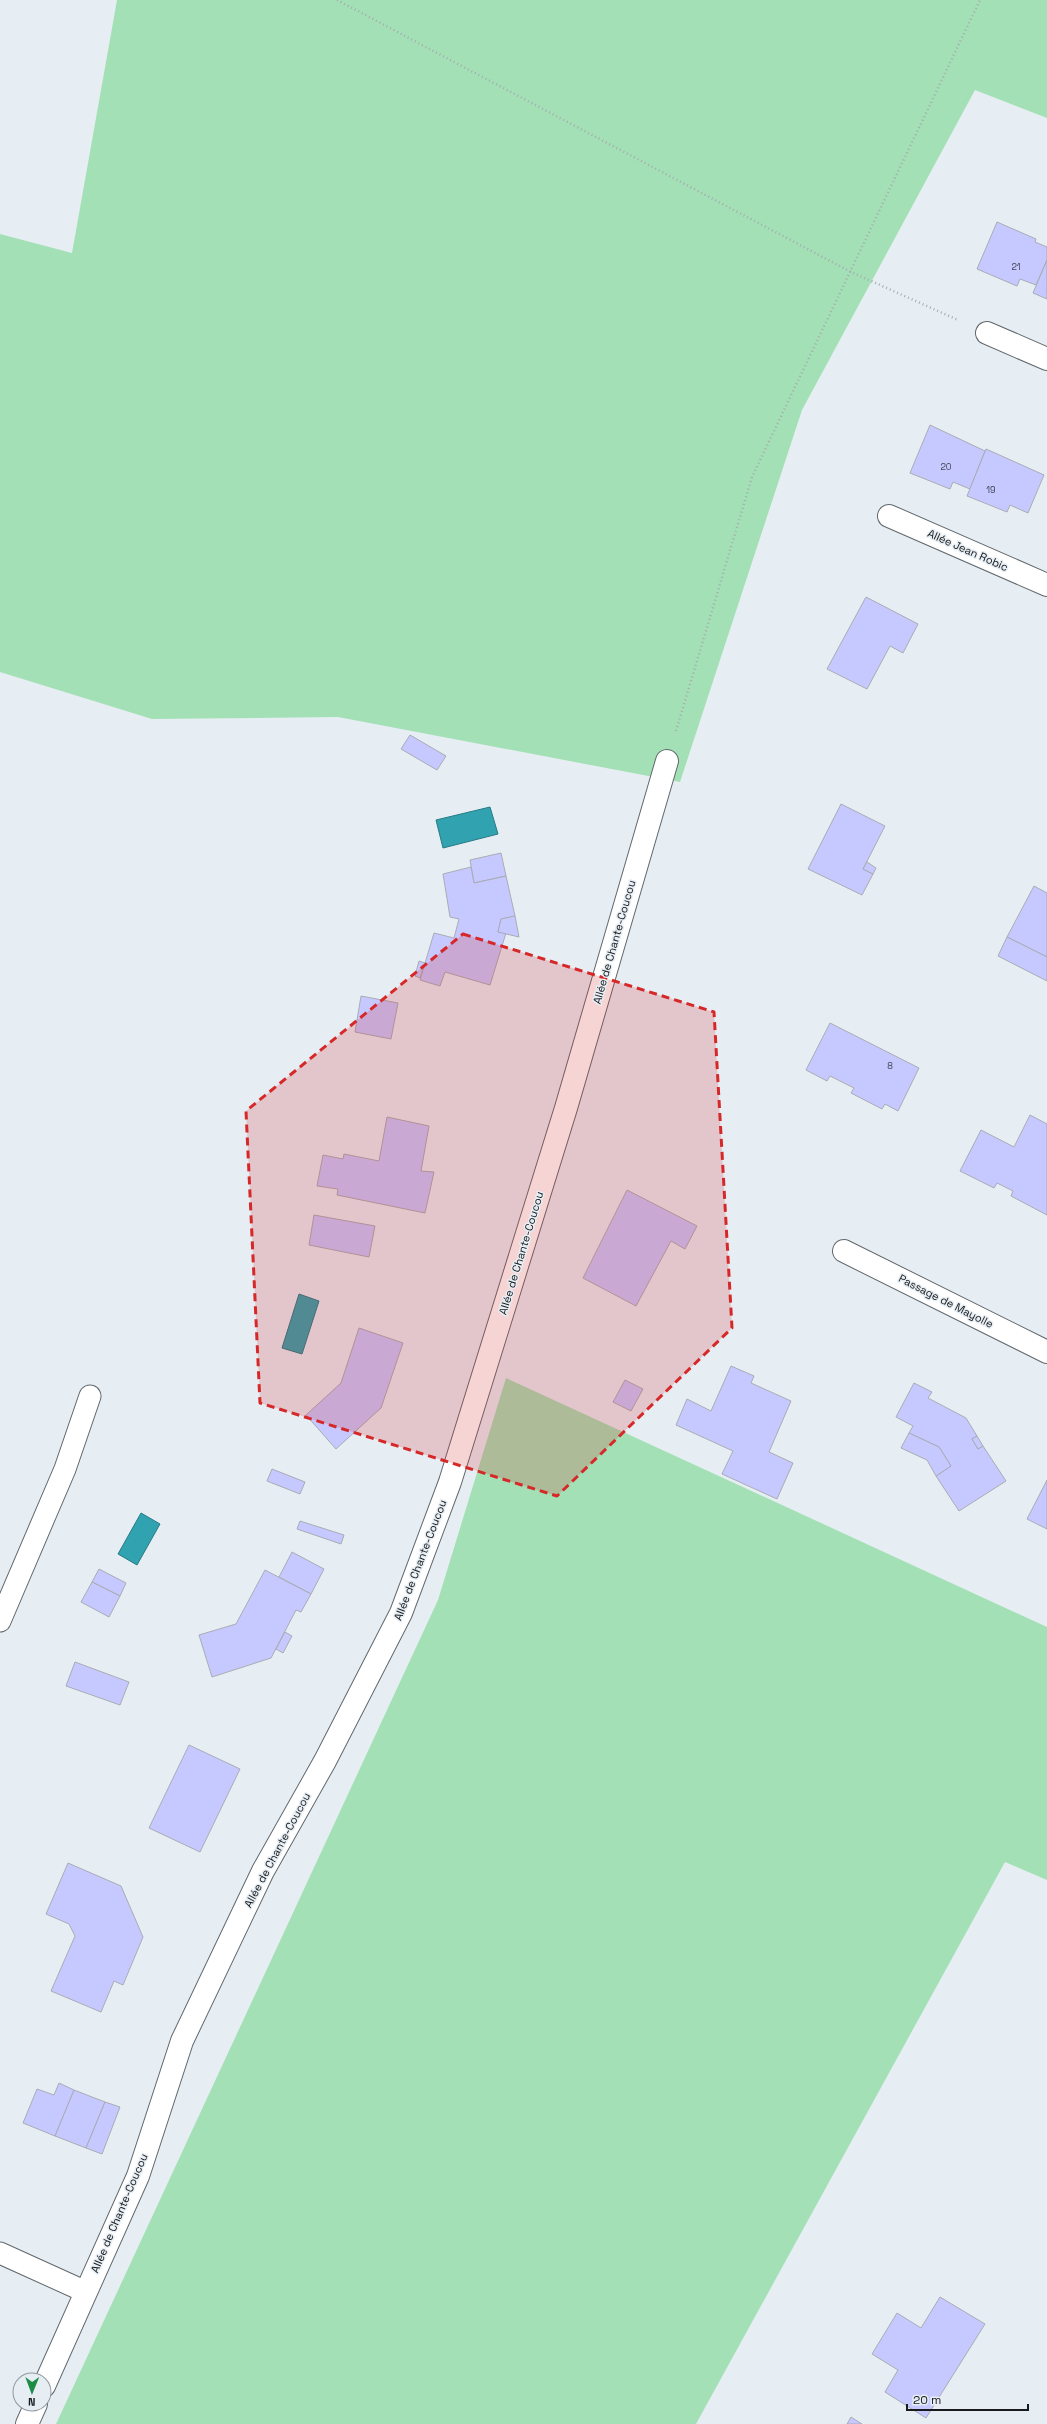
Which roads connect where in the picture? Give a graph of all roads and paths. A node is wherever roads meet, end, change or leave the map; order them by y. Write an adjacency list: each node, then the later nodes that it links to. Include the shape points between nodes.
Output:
1 (337, 0): 3 (path)
2 (980, 0): 3 (path)
3 (851, 272): 4 (path); 8 (path, via 752,477)
4 (988, 333): 5 (street)
5 (1047, 359)
6 (889, 516): 7 (street, Allée Jean Robic)
7 (1047, 585)
8 (667, 761): 14 (street, Allée de Chante-Coucou, via 566,1108 450,1482 404,1605 325,1761 263,1871 182,2041 138,2176)
9 (844, 1251): 10 (street, Passage de Mayolle)
10 (1047, 1352)
11 (90, 1396): 12 (lane, via 65,1469)
12 (0, 1621)
13 (0, 2253): 14 (lane)
14 (86, 2292): 15 (street, Allée de Chante-Coucou)
15 (50, 2372)
16 (32, 2412): 17 (street)
17 (27, 2424)

